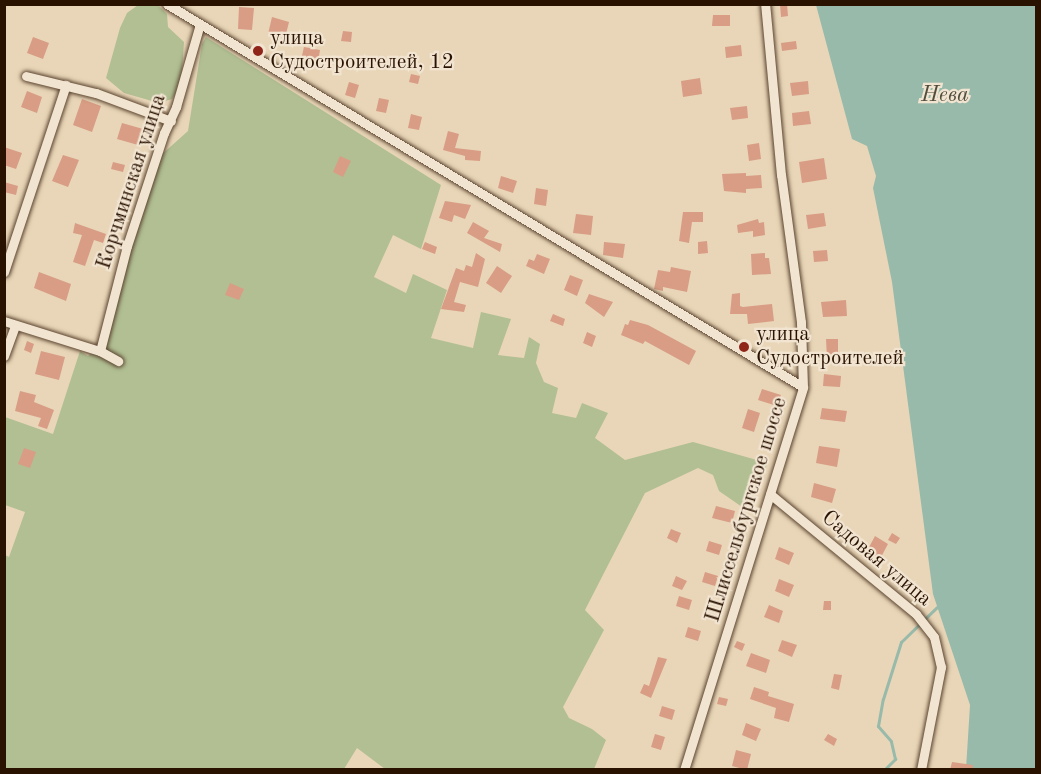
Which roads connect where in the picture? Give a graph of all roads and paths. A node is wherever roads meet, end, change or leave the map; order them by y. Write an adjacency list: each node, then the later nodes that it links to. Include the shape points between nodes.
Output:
1 (167, 4): 3 (street)
2 (765, 4): 13 (street, Шлиссельбургское шоссе, via 781,175 801,322)
3 (200, 24): 6 (street, Корчминская улица); 13 (street)
4 (26, 76): 5 (street)
5 (66, 85): 6 (street); 7 (street)
6 (171, 120): 10 (street, Корчминская улица, via 127,246)
7 (4, 272)
8 (4, 321): 9 (street)
9 (15, 325): 10 (street); 11 (street)
10 (100, 351): 12 (street)
11 (4, 356)
12 (118, 361)
13 (803, 387): 14 (street, Шлиссельбургское шоссе)
14 (770, 494): 15 (street, Шлиссельбургское шоссе); 16 (street, Садовая улица, via 916,614 934,637 941,667)
15 (684, 770)
16 (921, 770)

